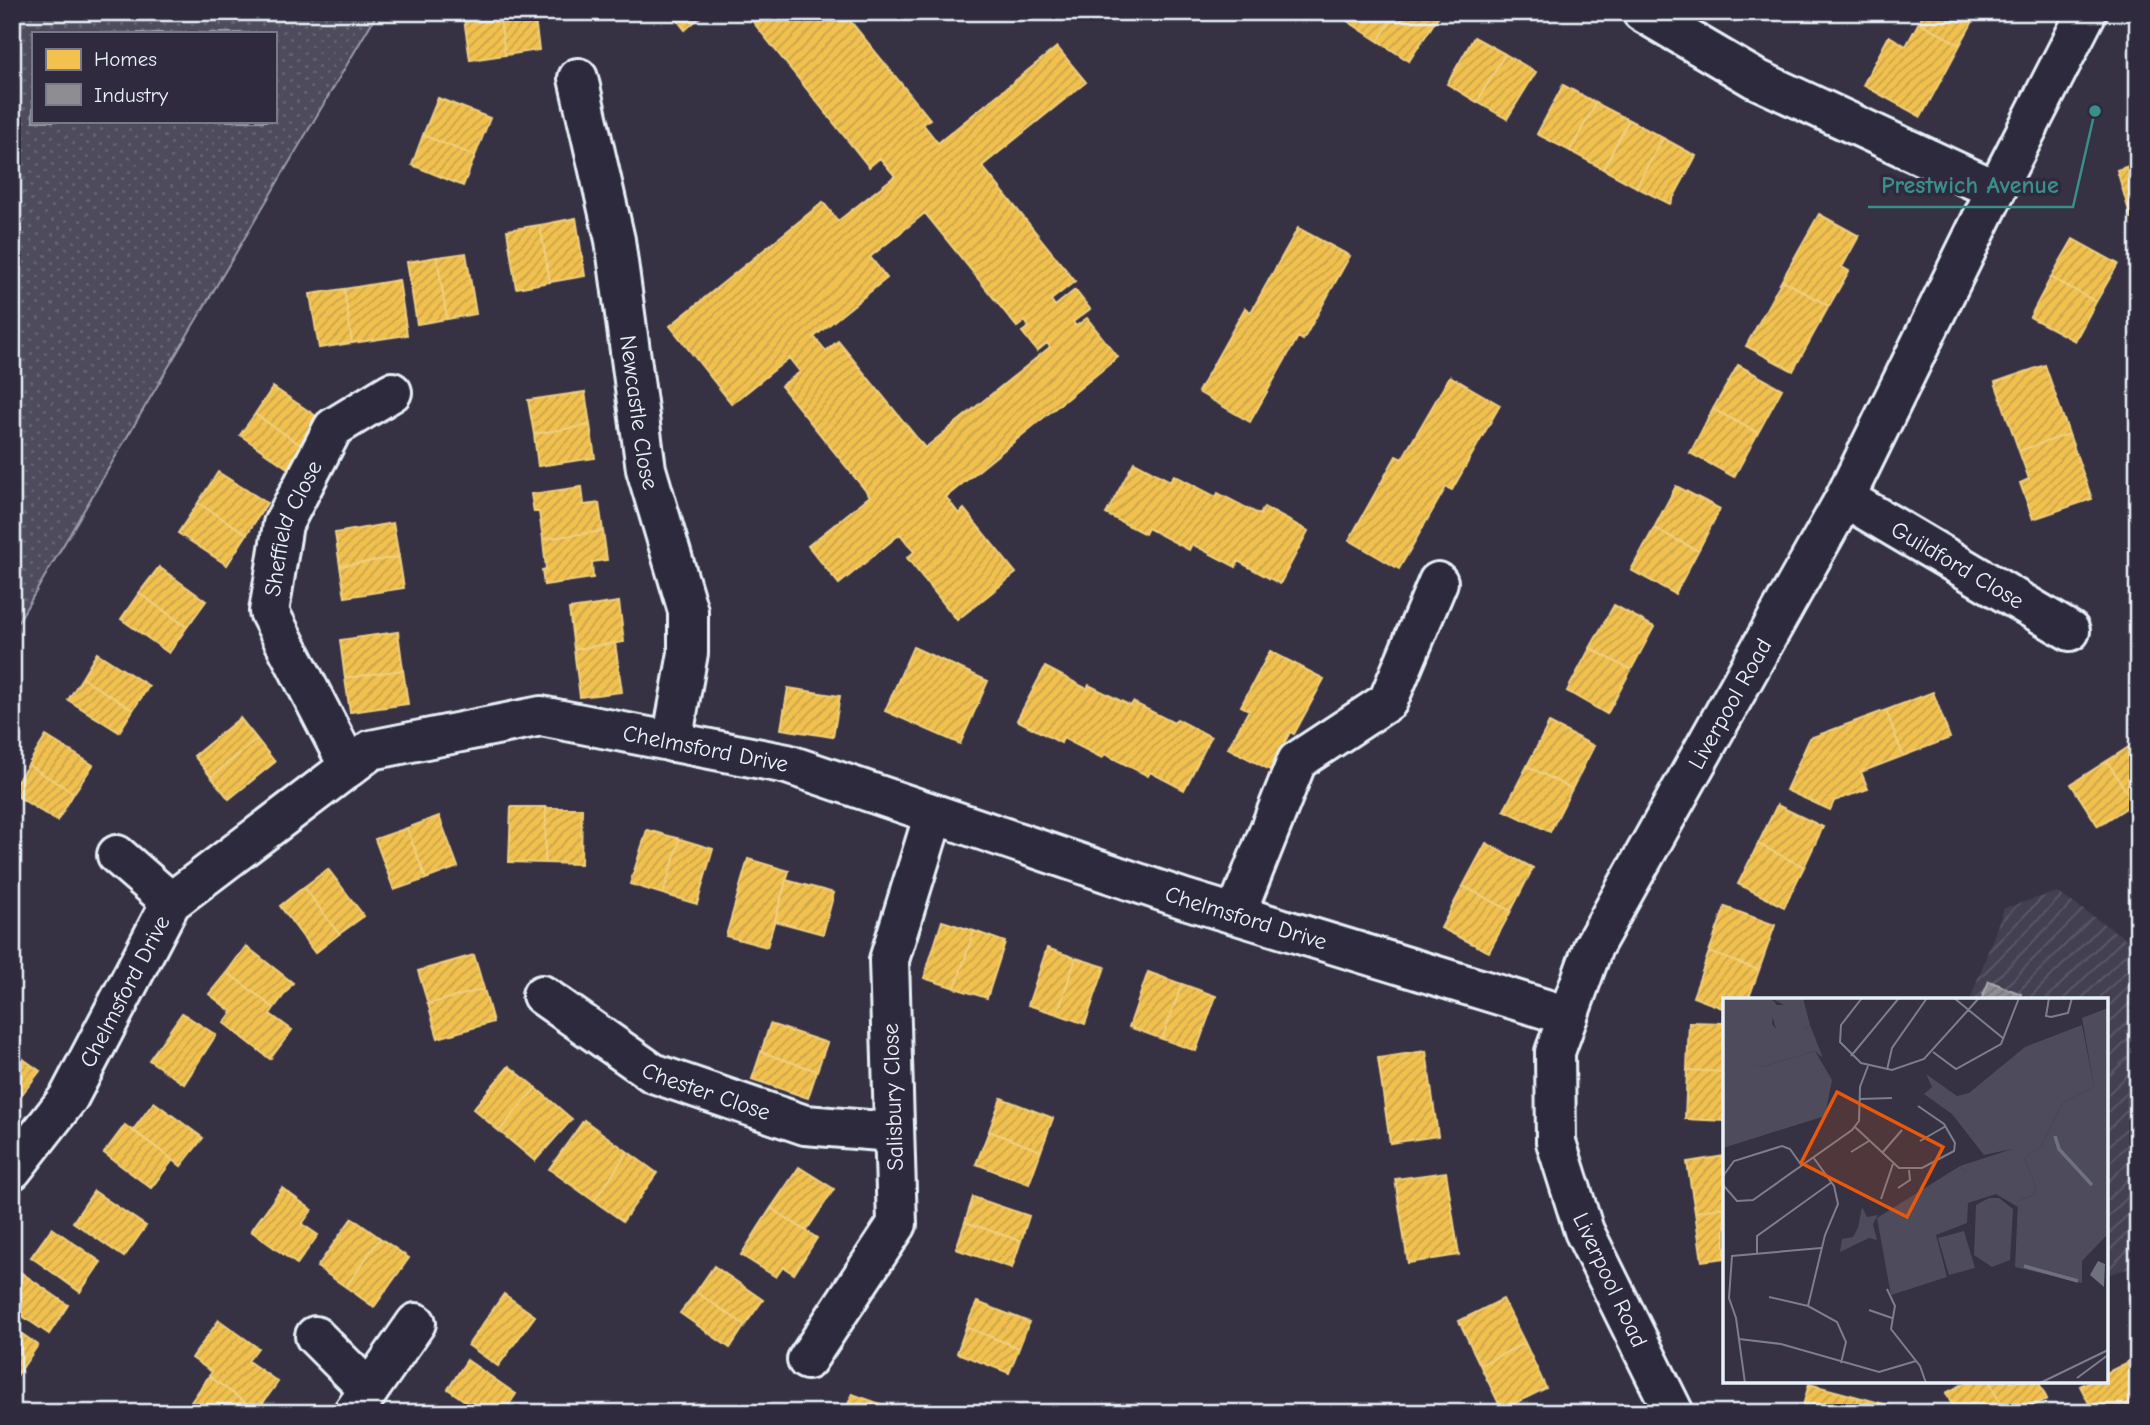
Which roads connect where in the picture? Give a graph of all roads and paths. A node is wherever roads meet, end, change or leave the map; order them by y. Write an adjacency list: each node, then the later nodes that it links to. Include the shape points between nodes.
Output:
1 (1642, 12): 4 (street, via 1754,78)
2 (2087, 12): 4 (street, Liverpool Road)
3 (578, 78): 9 (street, Newcastle Close, via 615,240 646,469 688,611 688,653)
4 (1996, 190): 6 (street, Liverpool Road)
5 (392, 392): 10 (street, Sheffield Close, via 333,428 283,524 269,612)
6 (1845, 498): 8 (street, Guildford Close); 16 (street, Liverpool Road, via 1594,947)
7 (1438, 582): 14 (street, via 1388,701 1297,761)
8 (2070, 631)
9 (671, 742): 10 (street, Chelmsford Drive, via 541,716 371,750); 11 (street, Chelmsford Drive, via 787,764)
10 (349, 766): 13 (street, Chelmsford Drive)
11 (934, 814): 14 (street, Chelmsford Drive); 17 (street, Salisbury Close, via 888,960)
12 (117, 855): 13 (street)
13 (171, 902): 18 (street, Chelmsford Drive, via 69,1097)
14 (1236, 914): 16 (street, Chelmsford Drive)
15 (542, 995): 17 (street, Chester Close, via 653,1073 805,1125)
16 (1568, 1016): 23 (street, Liverpool Road, via 1555,1052 1556,1142 1584,1231)
17 (893, 1132): 21 (street, Salisbury Close, via 897,1224)
18 (12, 1170)
19 (416, 1323): 22 (street)
20 (315, 1336): 22 (street)
21 (807, 1360)
22 (361, 1401)
23 (1674, 1413)

